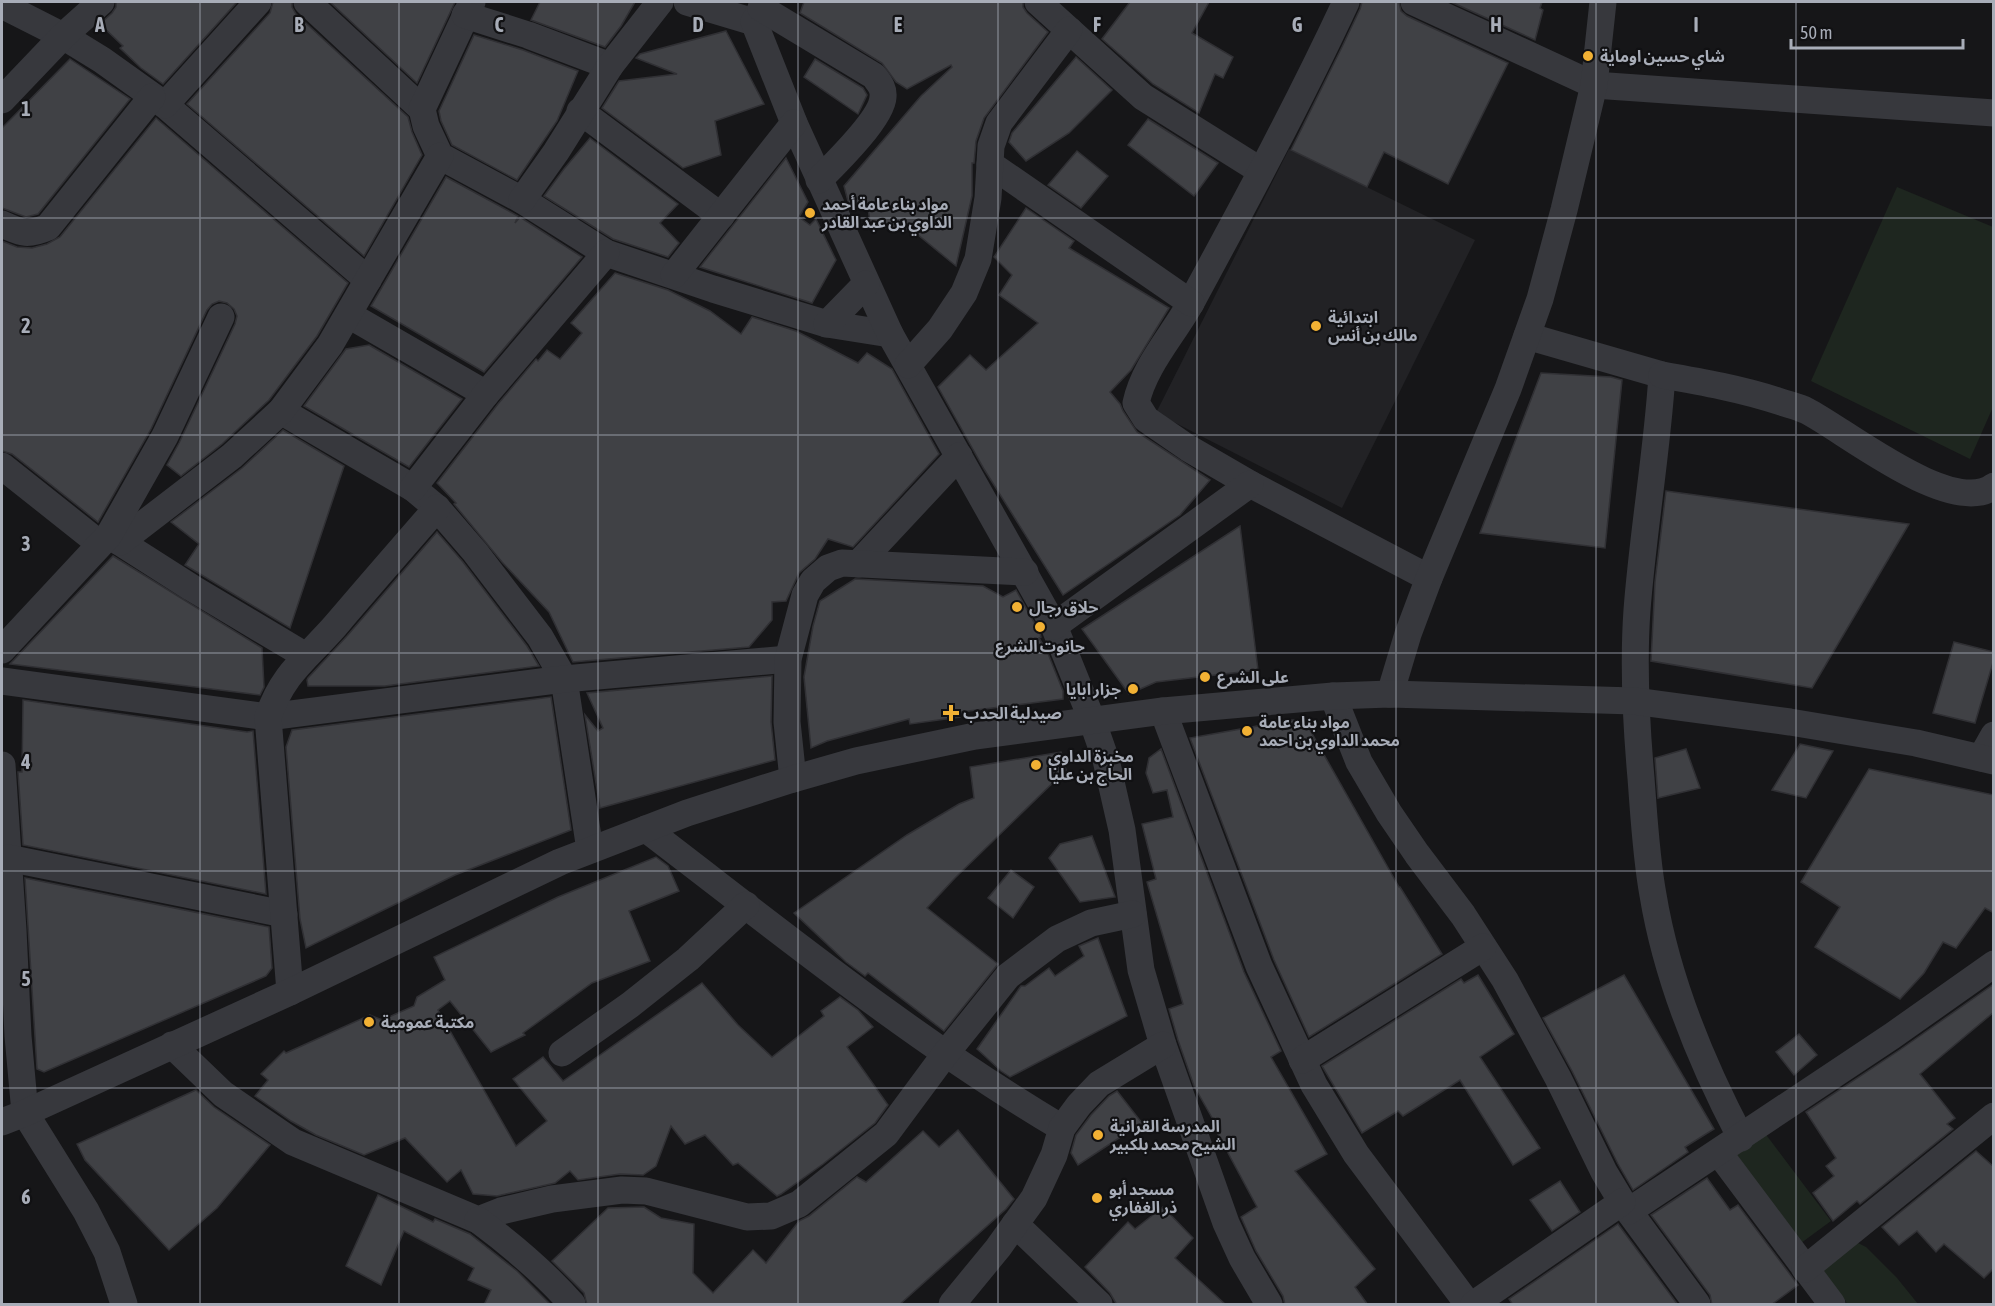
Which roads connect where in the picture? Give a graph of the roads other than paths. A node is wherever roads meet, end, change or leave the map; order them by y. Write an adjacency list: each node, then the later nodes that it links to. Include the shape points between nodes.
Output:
1 (101, 2): 14 (street)
2 (258, 2): 18 (street)
3 (307, 2): 19 (street)
4 (660, 2): 15 (street)
5 (687, 2): 12 (street)
6 (1038, 2): 13 (street)
7 (1346, 2): 25 (street)
8 (1414, 2): 16 (street)
9 (1603, 2): 16 (street)
10 (2, 5): 14 (street)
11 (468, 8): 15 (street); 19 (street)
12 (760, 10): 22 (street); 26 (street, via 874,76 882,86 884,99 873,120)
13 (1069, 30): 24 (street, via 999,123); 25 (street, via 1143,97)
14 (63, 36): 17 (street); 18 (street)
15 (610, 66): 20 (street)
16 (1594, 85): 21 (street); 39 (street, via 1564,210)
17 (2, 100)
18 (158, 101): 29 (street, via 48,227 32,233); 32 (street)
19 (422, 109): 23 (street)
20 (580, 111): 27 (street); 28 (street)
21 (1994, 113)
22 (794, 123): 26 (street); 28 (street)
23 (440, 156): 27 (street); 32 (street)
24 (990, 164): 34 (street); 40 (street, via 978,259 964,293 940,329)
25 (1261, 171): 34 (street)
26 (819, 180): 33 (street)
27 (522, 200): 30 (street)
28 (721, 216): 31 (street)
29 (2, 224)
30 (606, 252): 31 (street); 42 (street)
31 (674, 275): 37 (street)
32 (368, 280): 35 (street)
33 (866, 284): 37 (street); 38 (street)
34 (1191, 303): 46 (street, via 1140,386 1136,403 1146,419)
35 (349, 315): 42 (street); 43 (street)
36 (221, 317): 50 (street, via 165,436)
37 (827, 324): 38 (street)
38 (890, 334): 40 (street)
39 (1527, 336): 41 (street); 53 (street)
40 (908, 365): 44 (street)
41 (1662, 375): 47 (street, via 1750,391 1807,411 1919,479 1963,494); 62 (street, via 1637,611)
42 (486, 393): 48 (street)
43 (281, 411): 48 (street); 50 (street, via 232,456)
44 (959, 456): 51 (street); 52 (street)
45 (2, 466): 50 (street)
46 (1250, 484): 53 (street); 54 (street)
47 (1994, 486)
48 (413, 488): 49 (street)
49 (437, 508): 56 (street); 58 (street, via 513,599)
50 (109, 540): 55 (street); 56 (street)
51 (858, 564): 52 (street); 57 (street, via 842,563 828,568 813,581 805,595)
52 (1025, 573): 54 (street)
53 (1429, 578): 60 (street)
54 (1054, 626): 65 (street)
55 (2, 650)
56 (306, 656): 64 (street, via 289,674)
57 (788, 659): 58 (street); 69 (street)
58 (564, 679): 64 (street); 71 (street)
59 (2, 681): 64 (street)
60 (1390, 694): 61 (street); 62 (street)
61 (1333, 696): 63 (street); 76 (street, via 1359,762 1389,813)
62 (1634, 701): 67 (street, via 1916,742); 87 (street, via 1652,895 1669,964 1701,1055)
63 (1163, 711): 65 (street); 83 (street, via 1259,966)
64 (268, 717): 74 (street)
65 (1092, 720): 69 (street, via 975,736); 75 (street, via 1122,830)
66 (1994, 735): 67 (street)
67 (1987, 760)
68 (2, 765): 72 (street)
69 (792, 779): 70 (street)
70 (646, 828): 71 (street); 73 (street)
71 (590, 850): 78 (street)
72 (8, 858): 74 (street); 84 (street, via 18,1036)
73 (746, 905): 81 (street, via 688,959); 82 (street)
74 (284, 914): 78 (street)
75 (1133, 914): 80 (street, via 1141,970); 82 (street, via 1091,923 1057,939 1008,976)
76 (1484, 946): 83 (street); 89 (street)
77 (1994, 964): 87 (street)
78 (290, 992): 79 (street)
79 (172, 1045): 84 (street); 90 (street, via 223,1094 293,1142)
80 (1163, 1046): 85 (street, via 1099,1084); 93 (street, via 1226,1223)
81 (561, 1053)
82 (946, 1053): 85 (street, via 999,1091); 90 (street, via 886,1134 799,1204 771,1216 747,1217 646,1191 622,1190 552,1199)
83 (1302, 1060): 98 (street, via 1356,1154)
84 (13, 1118): 94 (street, via 86,1211 107,1252)
85 (1062, 1128): 91 (street, via 1034,1198)
86 (1989, 1129): 92 (street)
87 (1741, 1138): 88 (street)
88 (1719, 1153): 89 (street); 92 (street)
89 (1625, 1207): 99 (street); 100 (street)
90 (478, 1220): 95 (street, via 548,1277)
91 (1016, 1224): 96 (street); 97 (street)
92 (1804, 1269): 101 (street)
93 (1268, 1304)
94 (124, 1305)
95 (572, 1305)
96 (951, 1305)
97 (1099, 1305)
98 (1468, 1305)
99 (1474, 1305)
100 (1697, 1305)
101 (1832, 1305)

